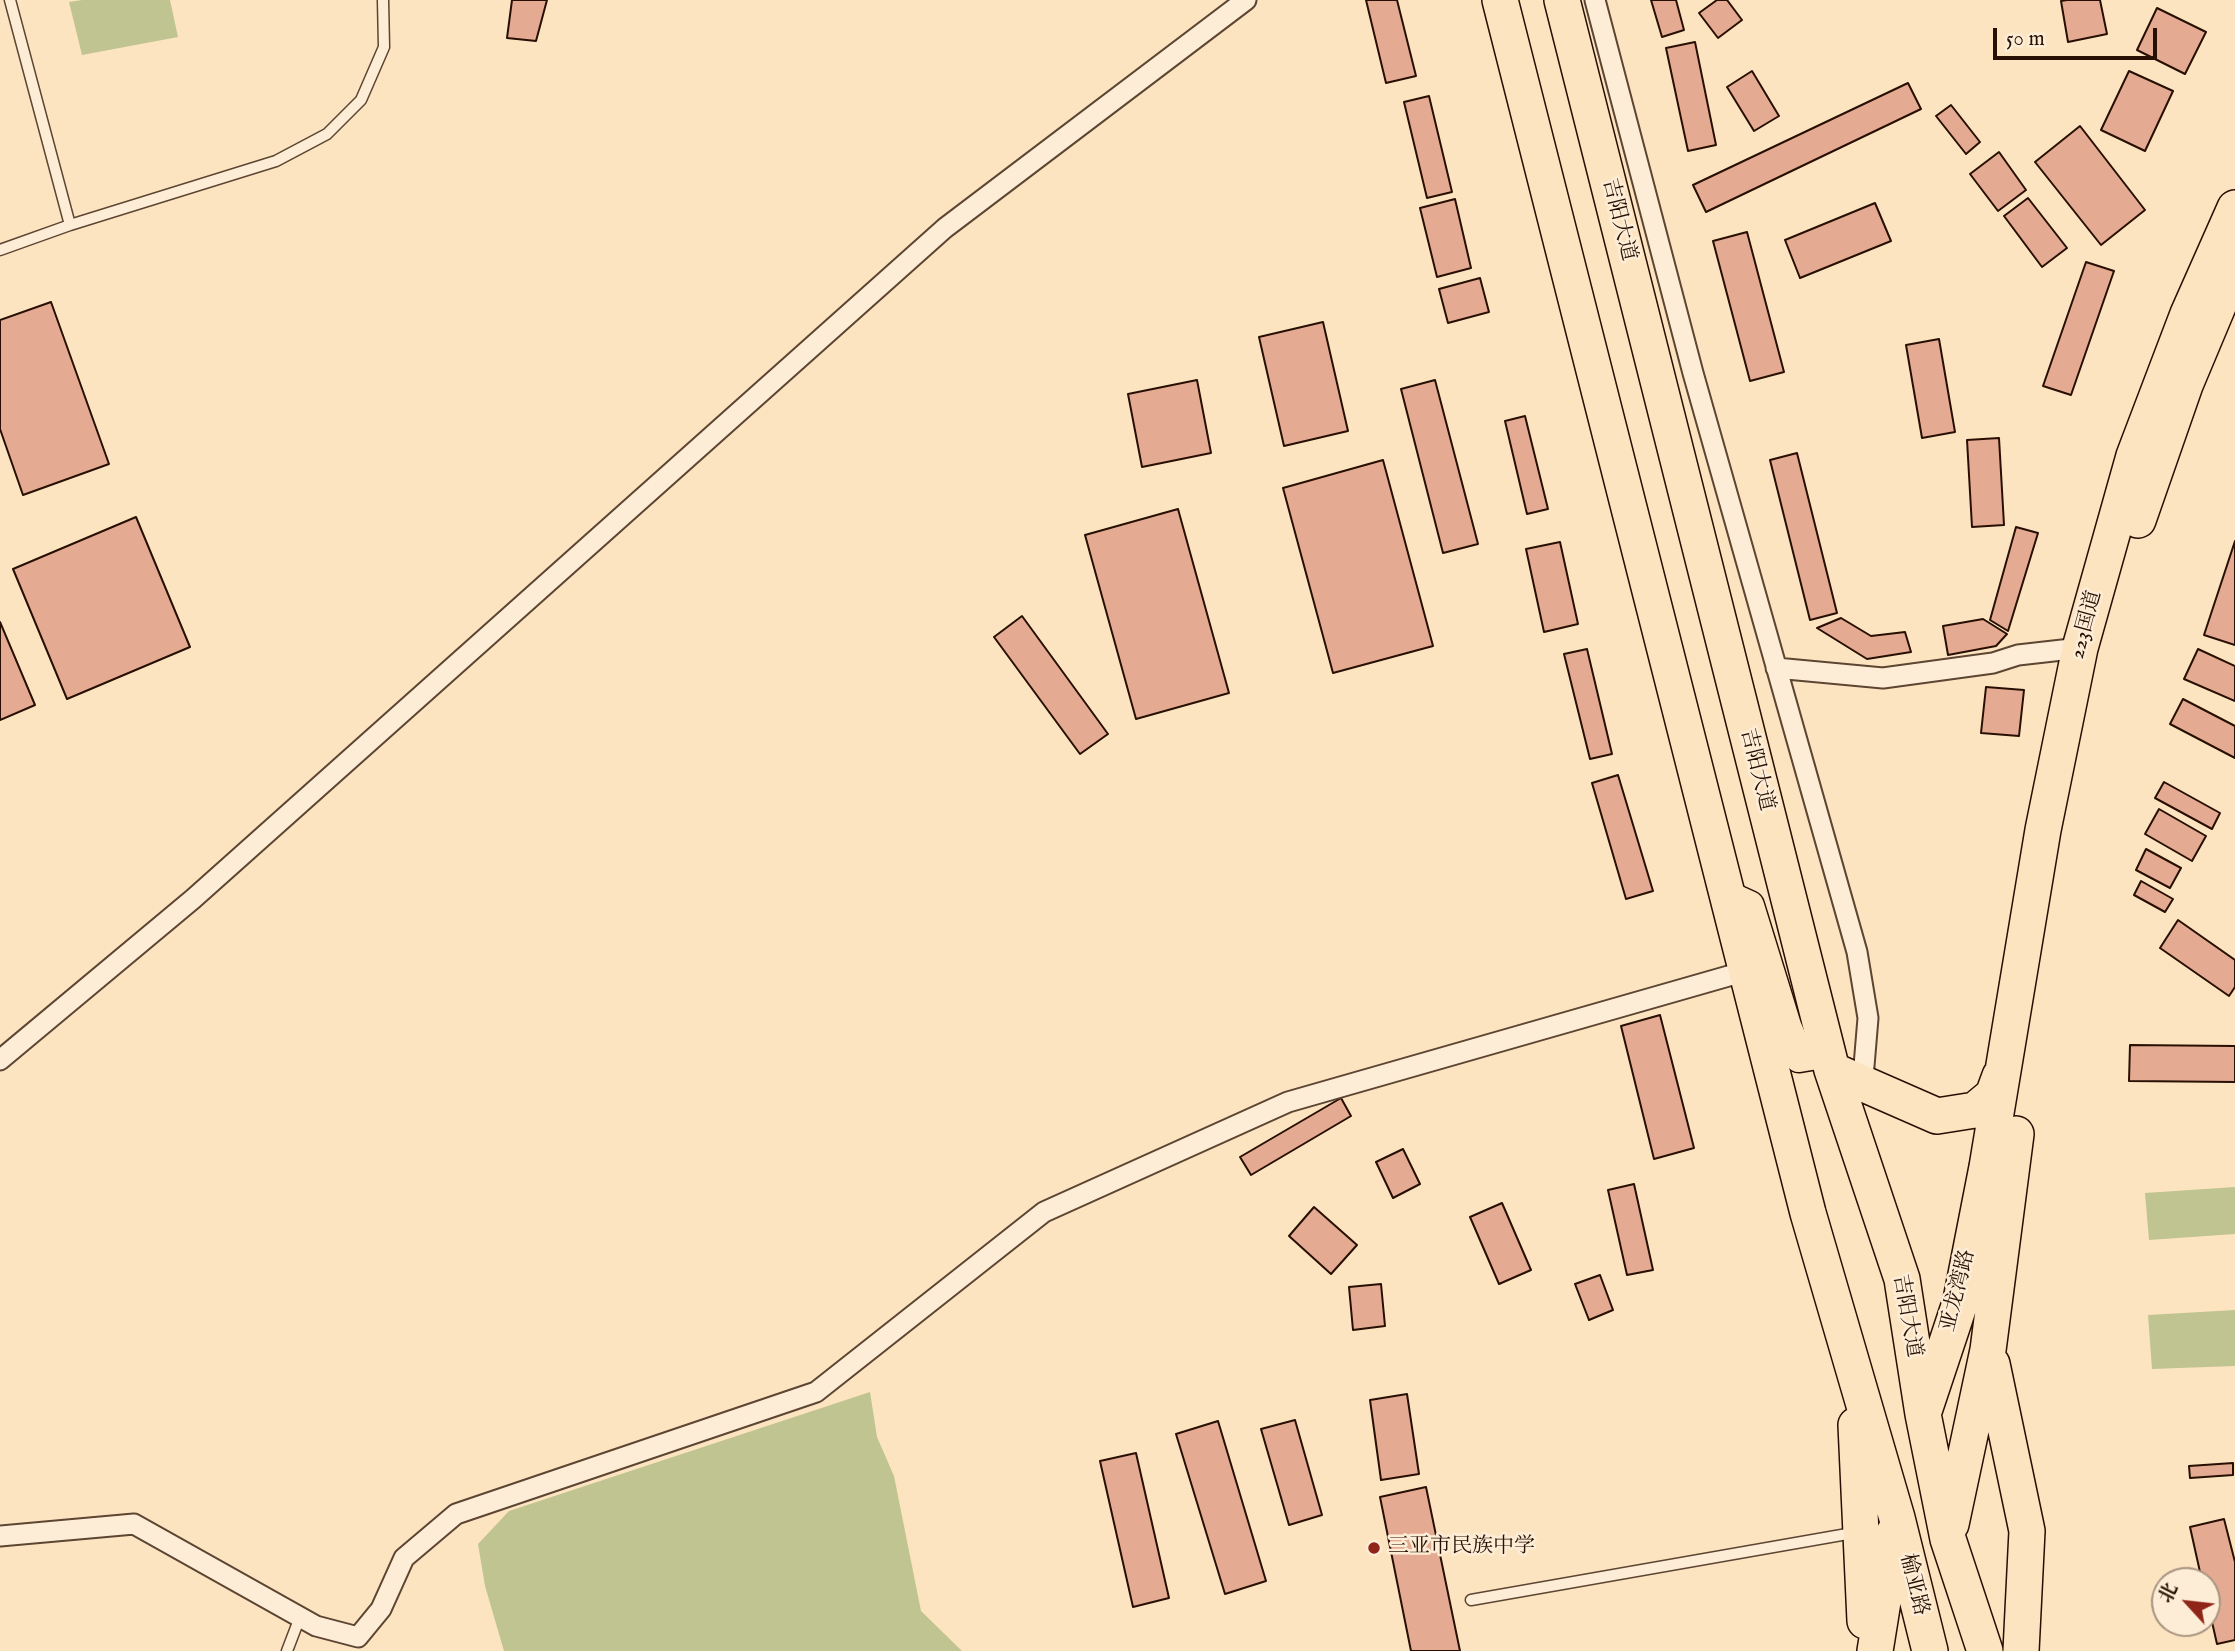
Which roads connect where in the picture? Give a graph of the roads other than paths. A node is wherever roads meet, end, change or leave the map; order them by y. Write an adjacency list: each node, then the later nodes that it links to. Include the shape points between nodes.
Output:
1 (10, 0): 8 (lane)
2 (383, 0): 8 (lane, via 384,47 361,100 327,134 276,161)
3 (1246, 0): 16 (street, via 945,228 193,899)
4 (1500, 0): 13 (highway)
5 (1562, 0): 17 (highway, 吉阳大道)
6 (1595, 0): 12 (street)
7 (2235, 208): 11 (highway, 223国道, via 2188,314 2134,456)
8 (70, 225): 9 (lane)
9 (0, 250)
10 (2235, 266): 18 (highway, 223国道, via 2185,385 2137,523 2097,676)
11 (2080, 648): 12 (street, via 1883,678); 15 (highway, 223国道, via 2043,831)
12 (1776, 667): 17 (street, via 1857,952 1868,1018)
13 (1727, 896): 14 (highway); 17 (main road, via 1749,906 1799,1057 1817,1054)
14 (1746, 971): 20 (highway); 27 (street, via 1288,1102 1044,1212 816,1392 456,1514 404,1558 381,1609 358,1637)
15 (2005, 1059): 17 (highway, via 1993,1095 1975,1110 1937,1116); 21 (highway, 亚龙湾路, via 1961,1300)
16 (0, 1060)
17 (1840, 1065): 21 (highway, 吉阳大道, via 1855,1140 1902,1279)
18 (2021, 1092): 19 (highway, 亚龙湾路)
19 (1989, 1350): 25 (highway, 亚龙湾路); 33 (highway, via 2027,1531)
20 (1853, 1369): 22 (highway); 23 (highway)
21 (1923, 1414): 22 (highway, 亚龙湾路); 25 (highway, 吉阳大道)
22 (1897, 1518): 28 (highway, 榆亚路); 31 (highway, 亚龙湾路)
23 (1861, 1532): 26 (lane); 30 (highway)
24 (0, 1536): 27 (street, via 134,1524)
25 (1948, 1539): 28 (highway, 亚龙湾路); 32 (highway)
26 (1471, 1600)
27 (300, 1617): 29 (lane)
28 (1929, 1649)
29 (287, 1651)
30 (1867, 1651)
31 (1875, 1651)
32 (1985, 1651)
33 (2021, 1651)

